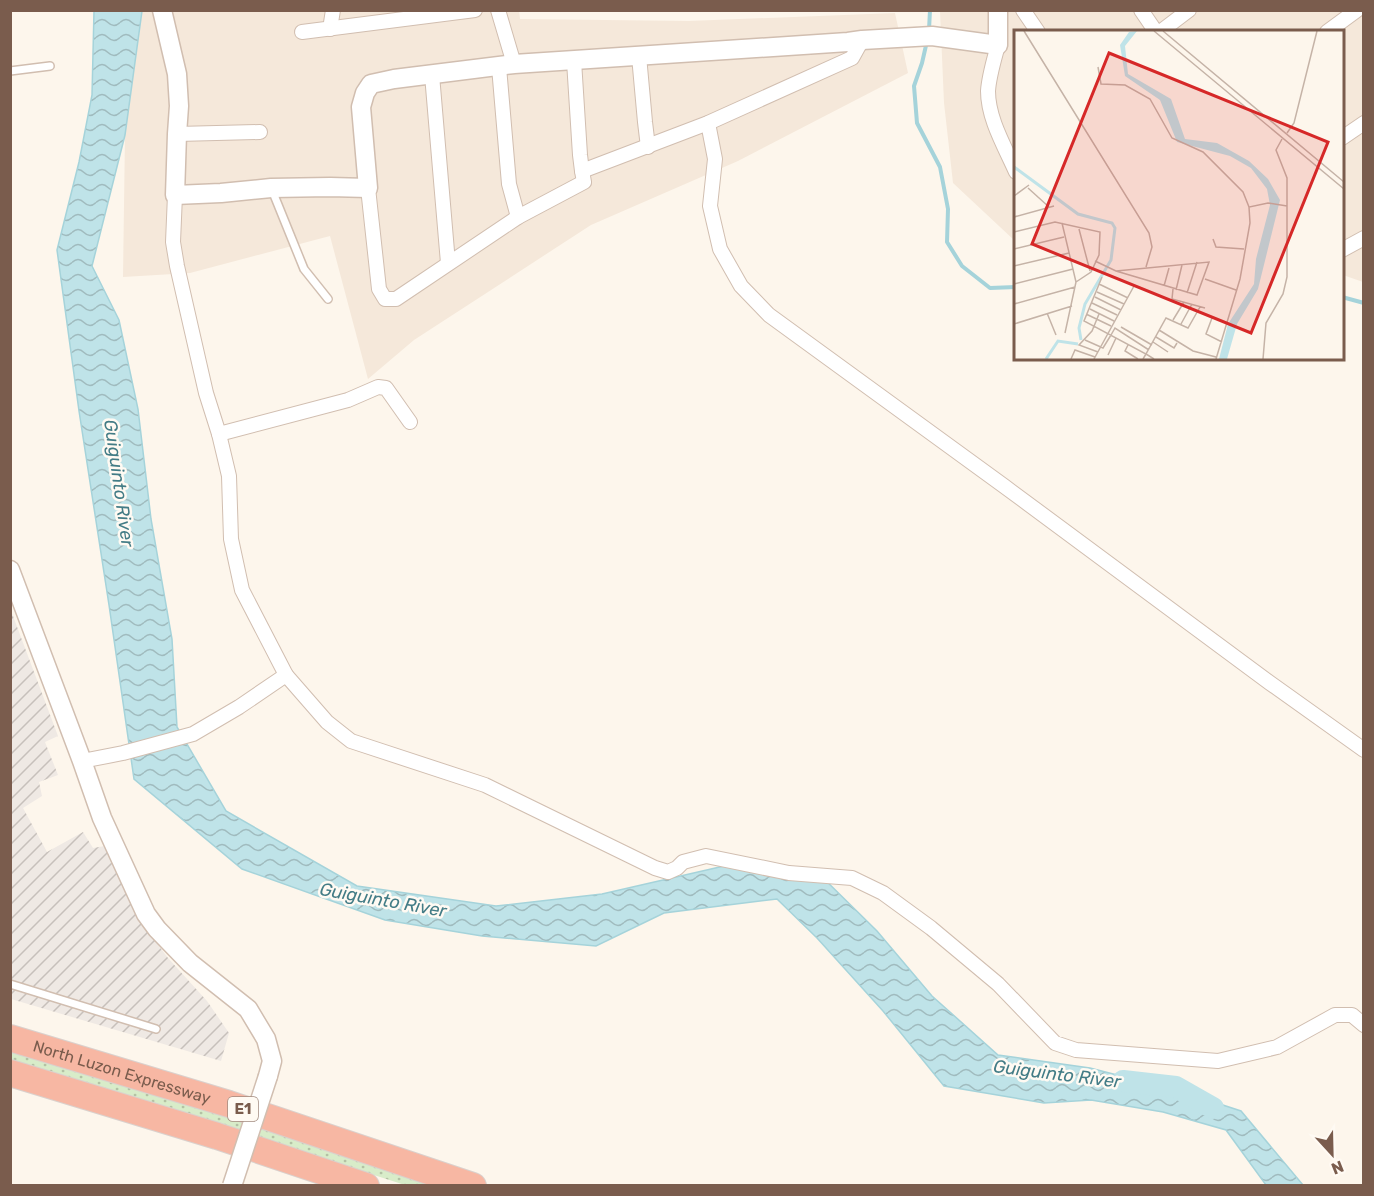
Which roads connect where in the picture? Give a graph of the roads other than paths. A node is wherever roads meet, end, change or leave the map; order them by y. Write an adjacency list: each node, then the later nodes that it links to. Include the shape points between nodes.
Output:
1 (162, 10): 29 (street, via 177,74)
2 (333, 10): 12 (street)
3 (475, 10): 10 (street)
4 (498, 10): 23 (street)
5 (998, 10): 19 (street)
6 (1023, 10): 13 (street)
7 (1141, 10): 14 (street)
8 (1189, 10): 15 (street)
9 (1357, 10): 16 (street)
10 (430, 14): 11 (street)
11 (382, 16): 12 (street)
12 (330, 29): 17 (street)
13 (1037, 30)
14 (1156, 30)
15 (1161, 30)
16 (1331, 30)
17 (302, 32)
18 (862, 40): 19 (street, via 932,36); 20 (street); 26 (street, via 852,58)
19 (998, 45): 32 (street, via 988,103)
20 (639, 56): 21 (street); 31 (street)
21 (574, 61): 23 (street); 33 (street)
22 (50, 66): 24 (lane)
23 (506, 66): 25 (street); 37 (street, via 509,184)
24 (10, 71)
25 (432, 75): 35 (street, via 371,84 365,93 362,107); 40 (street)
26 (708, 123): 31 (street); 46 (street, via 715,159 710,206 720,249 741,285 769,315)
27 (1364, 123): 30 (street)
28 (260, 132): 29 (street)
29 (177, 134): 36 (street)
30 (1344, 137)
31 (648, 147): 33 (street)
32 (1014, 168)
33 (582, 171): 37 (street, via 584,182)
34 (271, 188): 35 (street); 36 (street); 41 (lane, via 304,269)
35 (368, 188): 40 (street, via 379,289 385,299 396,299)
36 (175, 195): 43 (street, via 173,242 177,266)
37 (518, 217): 40 (street)
38 (1364, 238): 39 (street)
39 (1344, 249)
40 (448, 263)
41 (328, 299)
42 (410, 422): 43 (street, via 386,388 378,387 348,400)
43 (219, 434): 45 (street, via 229,476 231,539 242,590)
44 (10, 570): 47 (street)
45 (286, 675): 47 (street, via 193,734); 49 (street, via 327,722 351,741 485,785 655,868 668,872 683,862 706,856 789,873 852,878 883,894 931,928 998,984 1055,1042 1076,1050 1218,1061 1277,1047 1335,1015 1352,1015)
46 (1364, 750)
47 (82, 761): 53 (street, bridge, via 102,818 146,914 190,963 248,1009 266,1039 272,1060)
48 (10, 984): 50 (lane)
49 (1364, 1025)
50 (156, 1029)
51 (10, 1038): 55 (highway, North Luzon Expressway / E1, via 229,1104)
52 (10, 1073): 54 (highway, North Luzon Expressway / E1)
53 (232, 1185)
54 (366, 1185)
55 (473, 1185)

